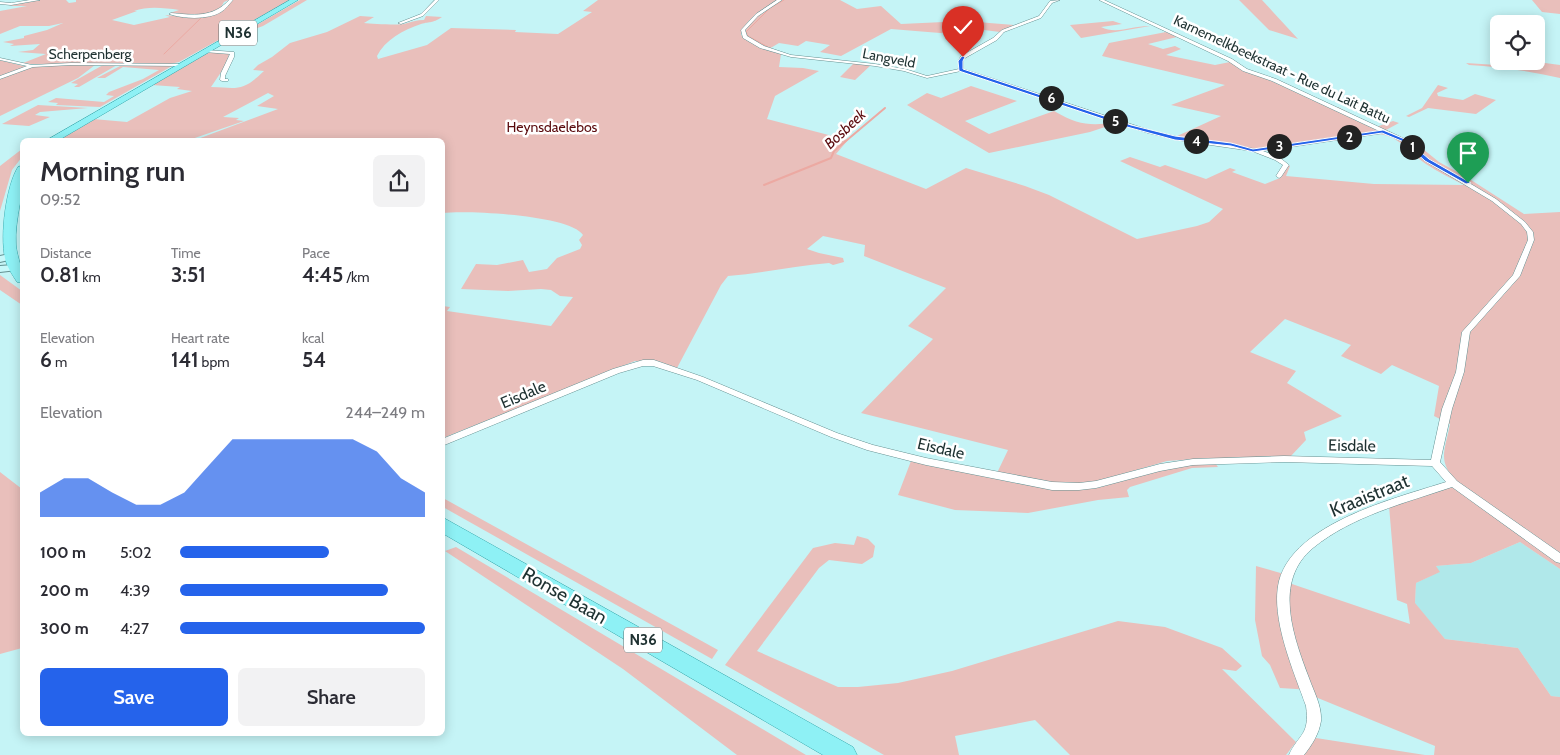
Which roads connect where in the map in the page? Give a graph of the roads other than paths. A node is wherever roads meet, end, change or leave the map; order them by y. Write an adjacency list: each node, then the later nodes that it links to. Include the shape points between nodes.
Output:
1 (38, 0): 9 (street)
2 (231, 0): 11 (street, via 224,10 209,16)
3 (295, 0): 13 (main road, N36)
4 (437, 0): 12 (street, via 422,15)
5 (780, 0): 17 (street, Langveld, via 756,15 743,30 744,37 762,47 791,56 874,65 927,77)
6 (1058, 0): 17 (street, via 1051,2 1039,18 1003,31 963,57)
7 (1101, 0): 20 (street, Karnemelkbeekstraat - Rue du Lait Battu)
8 (0, 3): 9 (street)
9 (11, 4): 10 (street)
10 (0, 9)
11 (171, 14)
12 (400, 23)
13 (206, 51): 15 (main road, N36); 19 (street, via 232,54 222,76 222,80)
14 (0, 59): 16 (street, Scherpenberg)
15 (181, 65): 16 (street, Scherpenberg); 21 (main road, N36)
16 (32, 66): 18 (street)
17 (961, 70): 22 (street, via 1136,128)
18 (0, 78)
19 (226, 80)
20 (1383, 132): 22 (street); 28 (street, Karnemelkbeekstraat - Rue du Lait Battu, via 1406,141 1427,160 1494,200 1523,223 1531,237 1516,276 1466,332 1460,372 1446,409)
21 (55, 138)
22 (1253, 151): 24 (street, via 1285,164)
23 (20, 173): 25 (main road)
24 (1279, 176)
25 (5, 263): 26 (main road)
26 (20, 277)
27 (445, 442): 28 (street, Eisdale, via 616,371 654,363 860,444 1050,485 1096,485 1161,466 1193,462 1338,460)
28 (1435, 463): 29 (street)
29 (1453, 484): 31 (street); 33 (street, Kraaistraat, via 1352,519 1311,544 1291,566 1285,582 1286,623 1315,718 1314,730)
30 (445, 526): 32 (main road, Ronse Baan / N36)
31 (1560, 559)
32 (845, 755)
33 (1296, 755)

